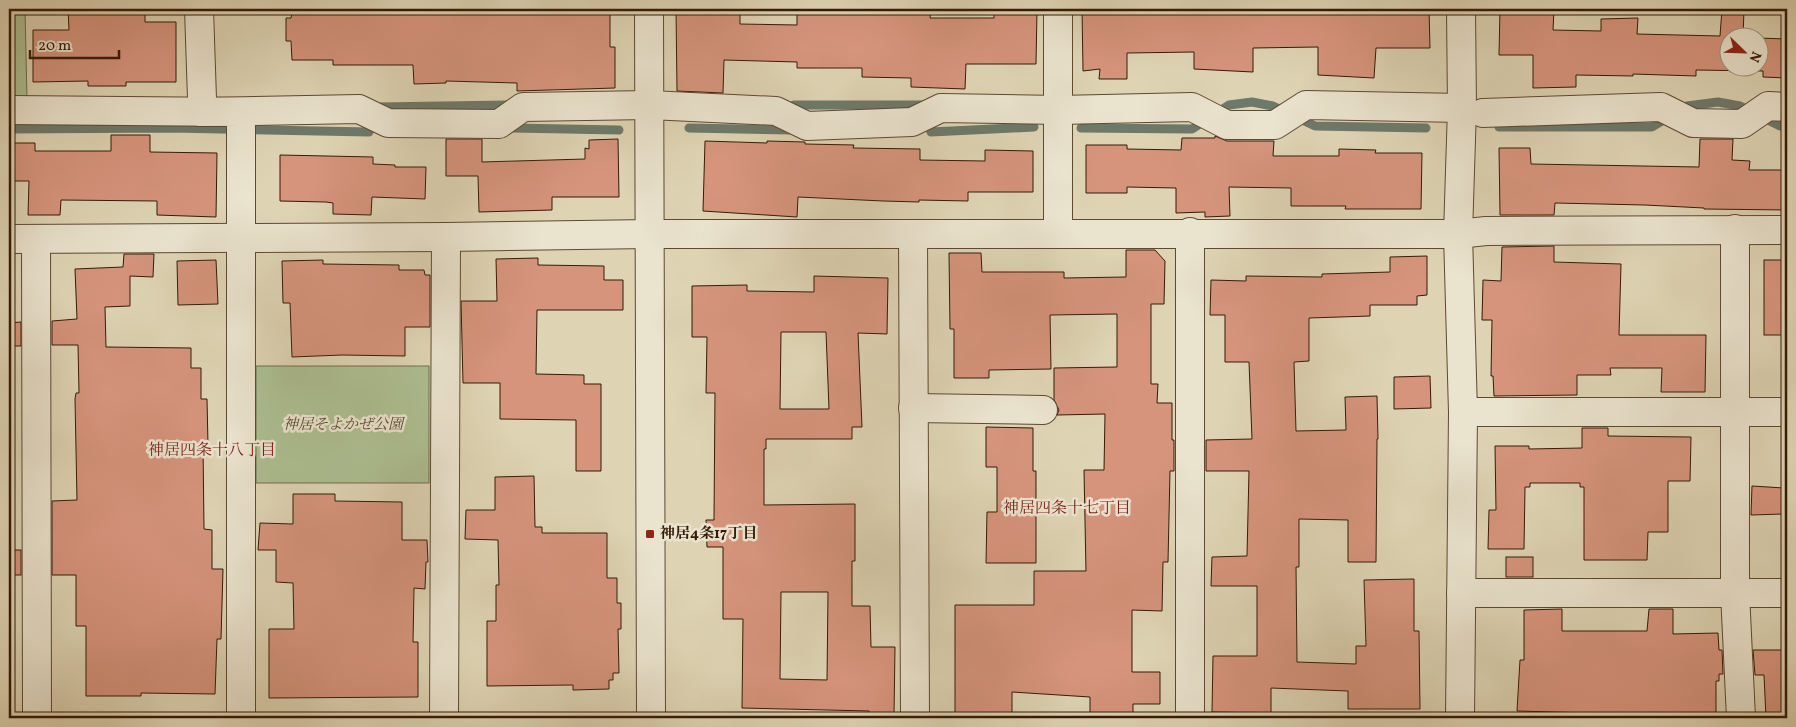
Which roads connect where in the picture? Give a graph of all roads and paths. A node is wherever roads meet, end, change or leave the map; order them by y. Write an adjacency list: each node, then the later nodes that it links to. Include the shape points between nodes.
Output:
1 (199, 9): 9 (street)
2 (649, 9): 5 (street)
3 (1058, 9): 7 (street)
4 (1461, 9): 8 (street)
5 (650, 105): 7 (street, via 776,111 807,126 912,122 941,108); 10 (street, via 523,108 499,124 388,123 359,109); 15 (street)
6 (9, 110): 9 (street)
7 (1058, 110): 8 (street, via 1192,107 1227,125 1275,125 1306,105); 17 (street)
8 (1472, 110): 11 (street, via 1660,107 1693,123 1742,124); 18 (street)
9 (201, 112): 10 (street)
10 (242, 112): 19 (street)
11 (1767, 112)
12 (1735, 229): 13 (street); 18 (street); 27 (street)
13 (1787, 230)
14 (1190, 232): 17 (street); 18 (street); 36 (street)
15 (650, 234): 16 (street); 20 (street); 34 (street)
16 (913, 234): 17 (street); 23 (street)
17 (1058, 234)
18 (1458, 234): 25 (street)
19 (241, 237): 20 (street); 22 (street); 32 (street)
20 (446, 237): 33 (street)
21 (9, 239): 22 (street)
22 (36, 239): 31 (street)
23 (913, 408): 24 (street); 35 (street)
24 (1043, 410)
25 (1463, 412): 27 (street); 28 (street)
26 (1787, 412): 27 (street)
27 (1735, 413): 29 (street)
28 (1461, 593): 29 (street); 37 (street)
29 (1735, 593): 30 (street); 38 (street)
30 (1787, 593)
31 (37, 718)
32 (241, 718)
33 (444, 718)
34 (651, 718)
35 (915, 718)
36 (1190, 718)
37 (1460, 718)
38 (1741, 718)

